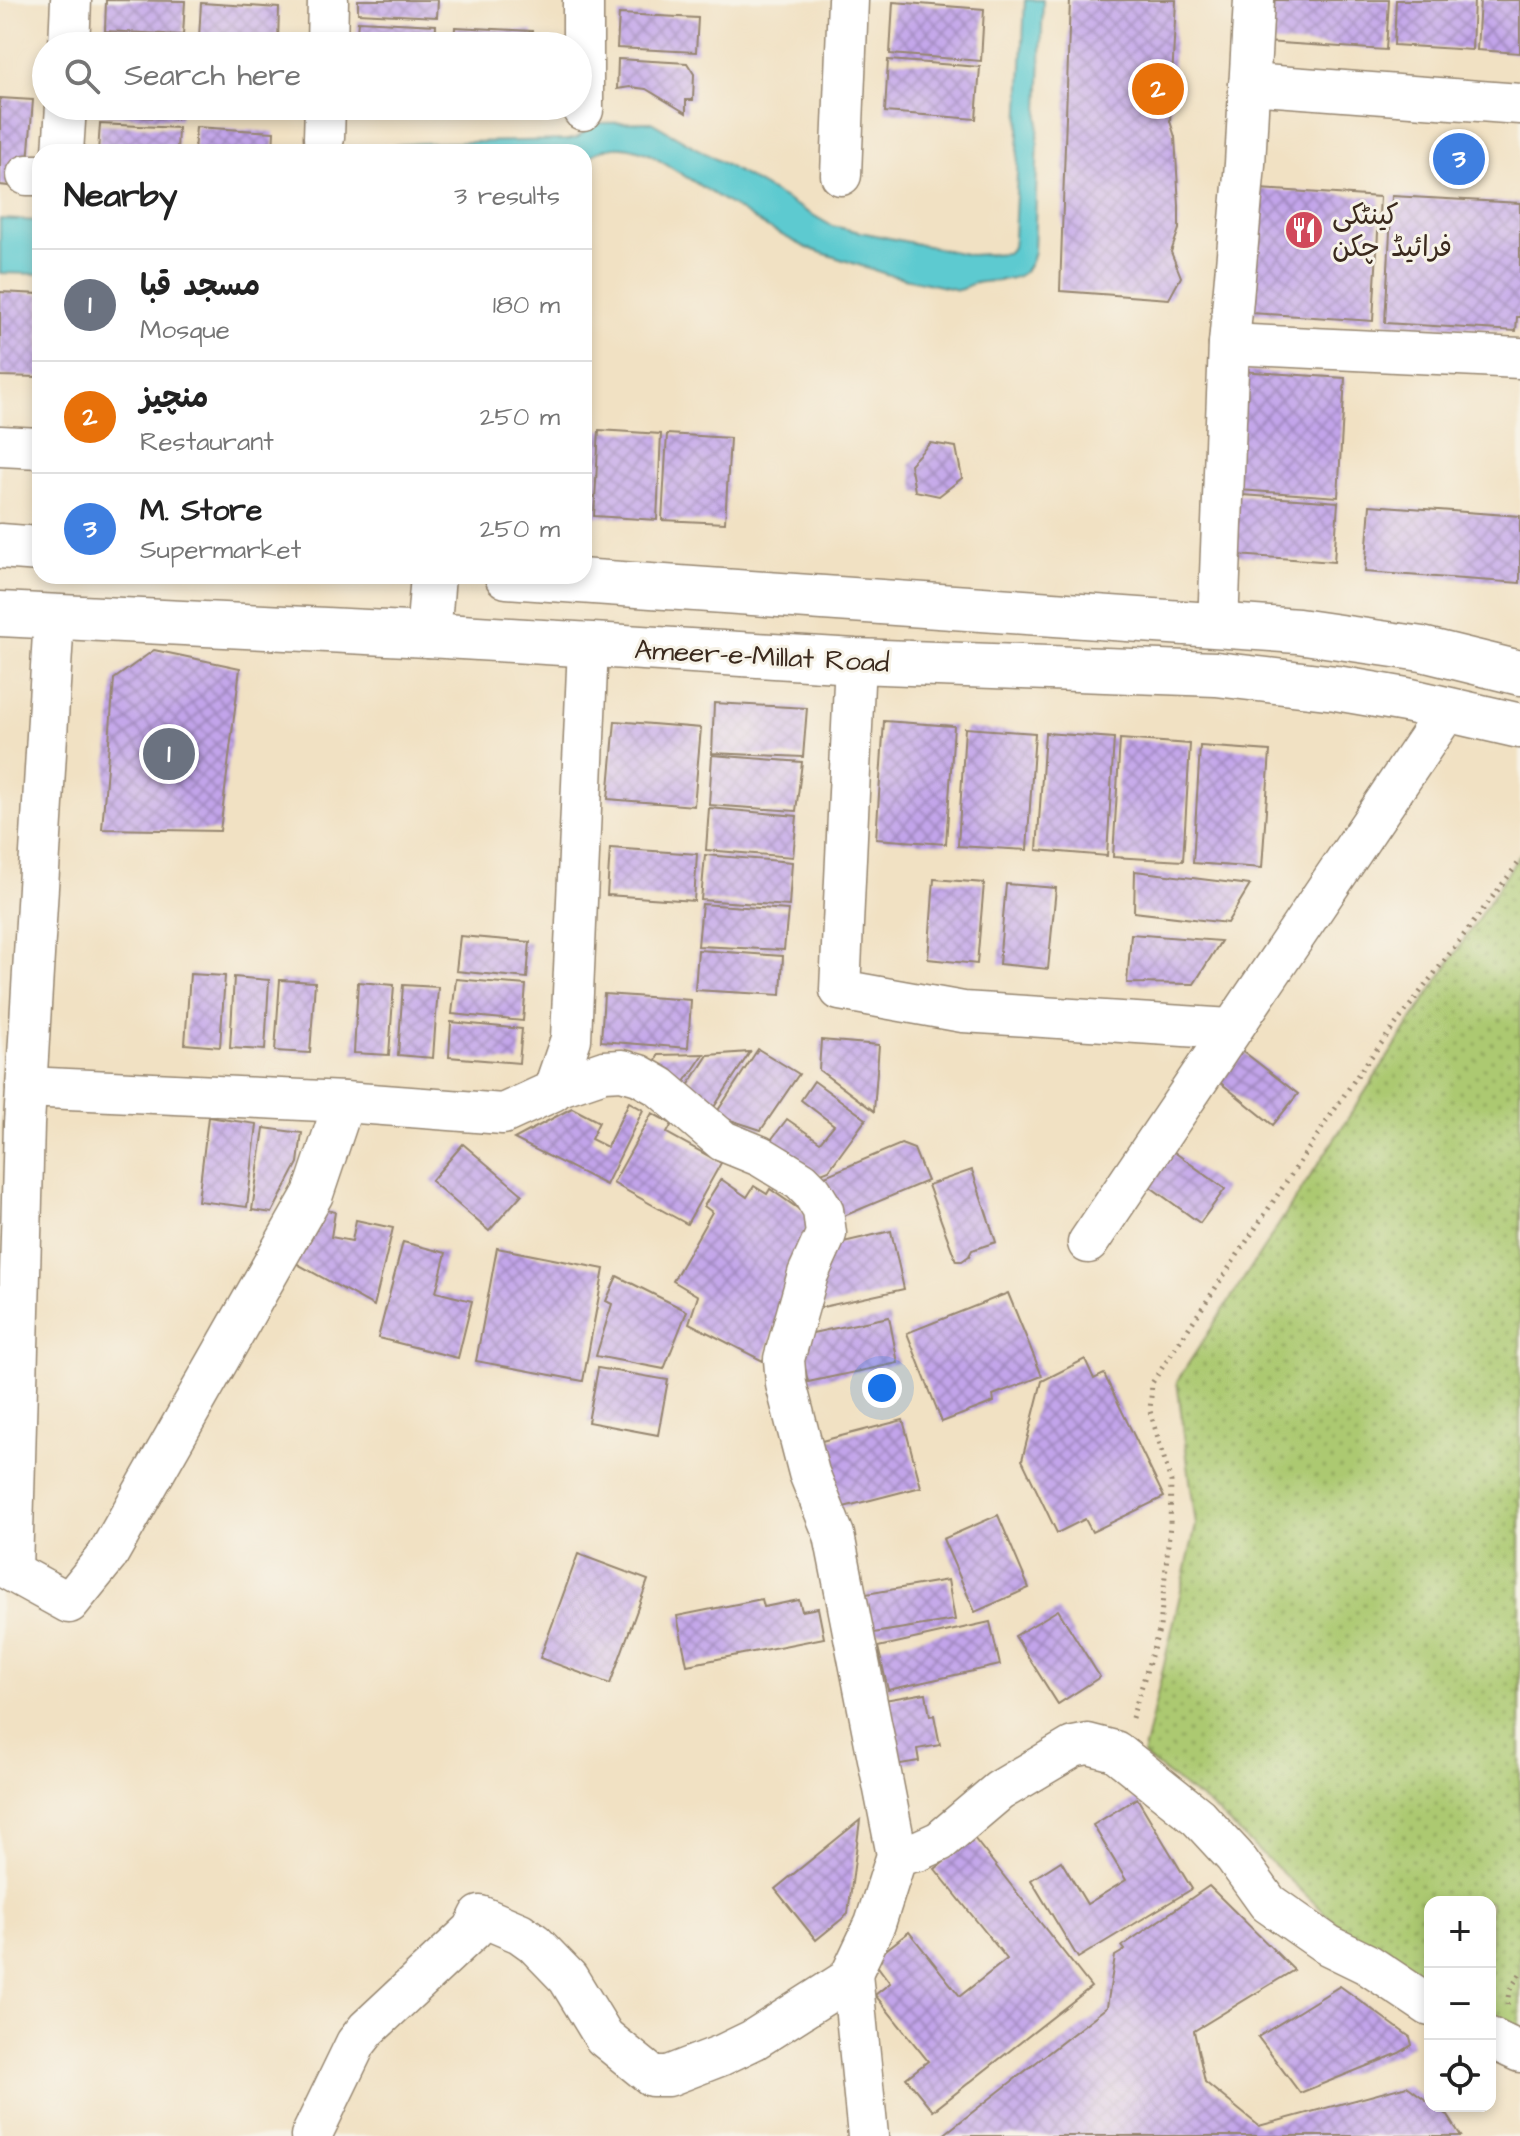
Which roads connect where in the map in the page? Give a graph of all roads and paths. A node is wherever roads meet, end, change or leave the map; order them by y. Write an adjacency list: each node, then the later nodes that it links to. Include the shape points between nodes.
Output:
1 (71, 0): 6 (street)
2 (328, 0): 7 (street)
3 (583, 0): 8 (street)
4 (848, 0): 13 (street)
5 (1254, 0): 9 (street)
6 (70, 32)
7 (327, 32)
8 (583, 32)
9 (1249, 84): 10 (street); 14 (street)
10 (1520, 104)
11 (65, 120): 12 (street)
12 (64, 144)
13 (841, 175)
14 (1229, 344): 15 (street); 24 (street)
15 (1520, 358)
16 (0, 446): 17 (street)
17 (32, 448)
18 (0, 546): 19 (main road)
19 (32, 548)
20 (592, 582): 24 (main road)
21 (432, 584): 25 (main road)
22 (0, 614): 23 (main road, Ameer-e-Millat Road)
23 (54, 617): 25 (main road, Ameer-e-Millat Road); 34 (street)
24 (1218, 626): 28 (main road, via 1358,638); 29 (main road)
25 (428, 635): 26 (main road, Ameer-e-Millat Road)
26 (588, 646): 27 (main road, Ameer-e-Millat Road); 35 (street, via 571,1039)
27 (855, 661): 29 (main road, Ameer-e-Millat Road); 33 (street, via 840,990 963,1012)
28 (1520, 673)
29 (1216, 674): 30 (main road, Ameer-e-Millat Road, via 1336,688)
30 (1448, 709): 31 (main road, Ameer-e-Millat Road); 33 (street)
31 (1520, 726)
32 (1520, 861): 39 (path, via 1361,1070 1152,1383 1150,1411 1171,1482 1168,1549 1155,1647 1133,1716)
33 (1231, 1029): 37 (street)
34 (26, 1087): 36 (street); 38 (street)
35 (554, 1088): 36 (street, via 503,1114); 40 (street, via 604,1071 639,1075 723,1141 791,1174 823,1210 826,1234 808,1274 784,1359 786,1384 809,1473 834,1535)
36 (344, 1102): 38 (street, via 313,1194 107,1556 69,1603)
37 (1088, 1243)
38 (6, 1568)
39 (1115, 1751): 40 (street, via 1088,1744 1073,1747 999,1791 940,1841); 42 (street, via 1207,1826 1268,1903)
40 (897, 1855): 41 (street)
41 (852, 1974): 45 (street, via 753,2040 668,2076 652,2076 604,2037 568,1978 534,1943 480,1916 473,1930 356,2043); 46 (street)
42 (1424, 2002)
43 (1494, 2040): 44 (street)
44 (1520, 2052)
45 (311, 2136)
46 (868, 2136)

